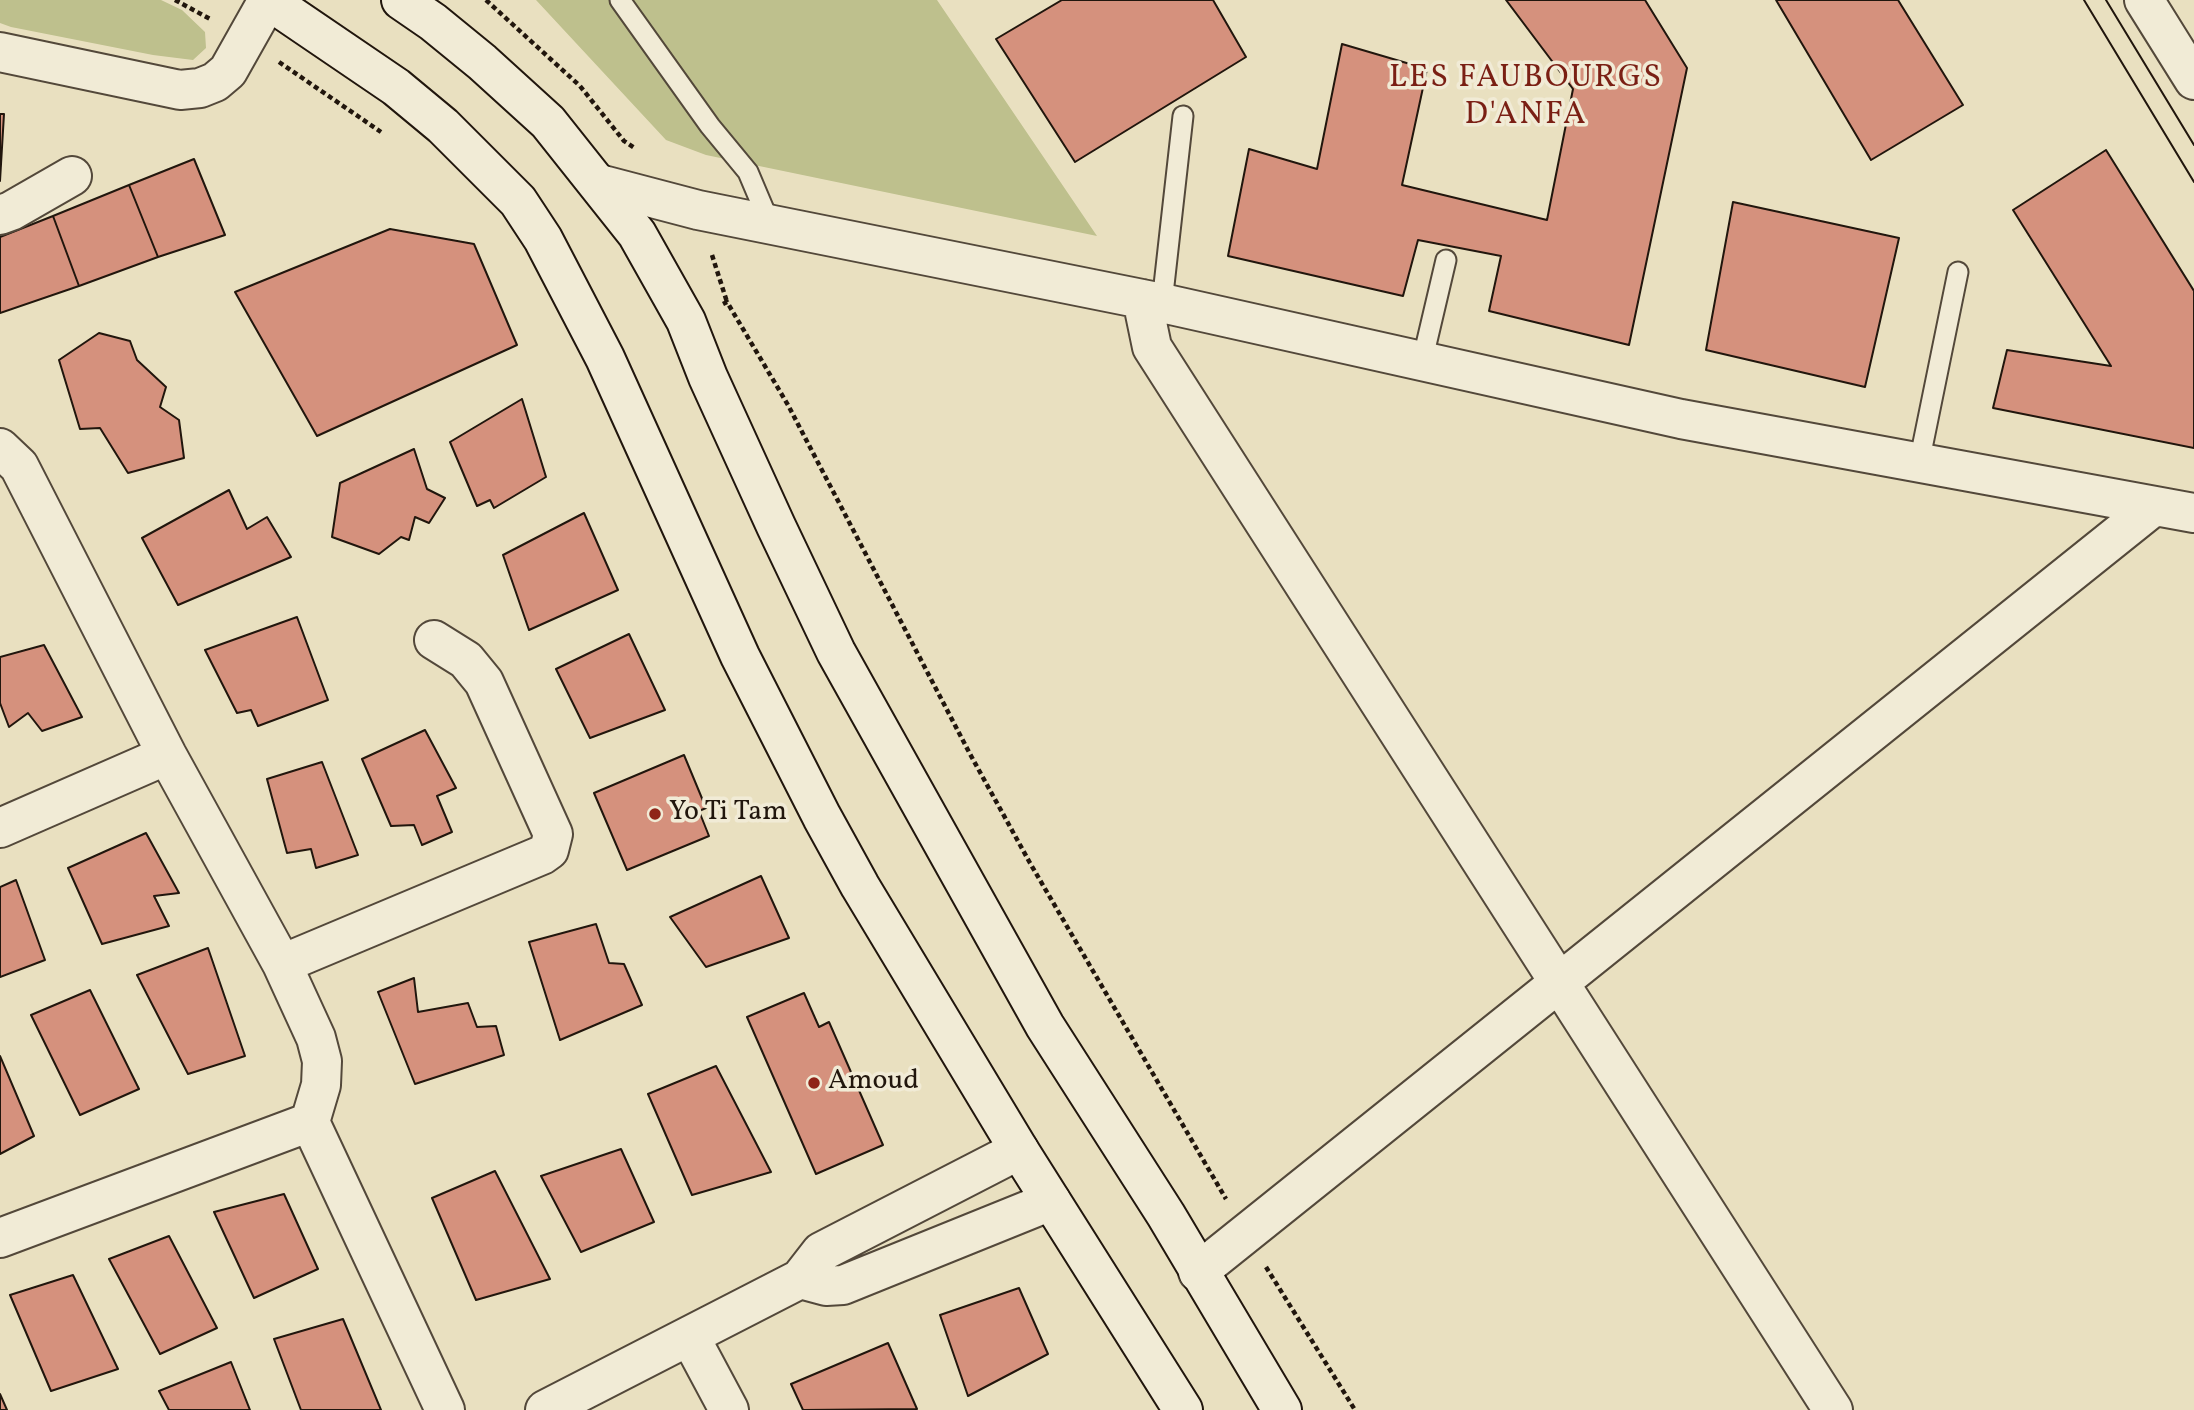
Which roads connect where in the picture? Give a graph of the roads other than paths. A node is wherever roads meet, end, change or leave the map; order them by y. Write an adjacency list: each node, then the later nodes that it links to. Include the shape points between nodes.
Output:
1 (268, 0): 5 (street, via 228,71 200,88 180,90); 26 (street, via 396,87 443,126 518,201 543,239 605,358 740,656 822,817)
2 (401, 0): 9 (street, via 482,62 548,122)
3 (620, 0): 11 (lane, via 748,172)
4 (2144, 0): 6 (street)
5 (0, 52)
6 (2194, 80)
7 (1183, 116): 14 (lane)
8 (72, 176): 10 (street)
9 (599, 184): 11 (street); 29 (street, via 637,234 686,321 836,652 1045,1026)
10 (0, 215)
11 (770, 224): 14 (street)
12 (1446, 260): 15 (lane)
13 (1958, 272): 17 (lane)
14 (1152, 301): 15 (street); 24 (street, via 1152,347)
15 (1422, 362): 17 (street, via 1681,419)
16 (0, 449): 21 (street, via 19,466)
17 (1919, 463): 18 (street)
18 (2154, 506): 19 (street); 24 (street)
19 (2194, 513)
20 (433, 640): 23 (street, via 466,660 484,682 553,834 549,850)
21 (167, 755): 22 (street); 23 (street)
22 (0, 828)
23 (282, 964): 25 (street, via 322,1061 321,1085)
24 (1559, 983): 29 (street); 37 (street)
25 (310, 1122): 28 (street); 32 (street)
26 (1019, 1150): 27 (street); 30 (street, via 821,1252)
27 (1051, 1201): 30 (street, via 843,1285); 35 (street)
28 (0, 1238)
29 (1198, 1272): 36 (street)
30 (800, 1279): 31 (street)
31 (690, 1336): 33 (street); 34 (street)
32 (445, 1410)
33 (545, 1410)
34 (729, 1410)
35 (1184, 1410)
36 (1282, 1410)
37 (1833, 1410)

